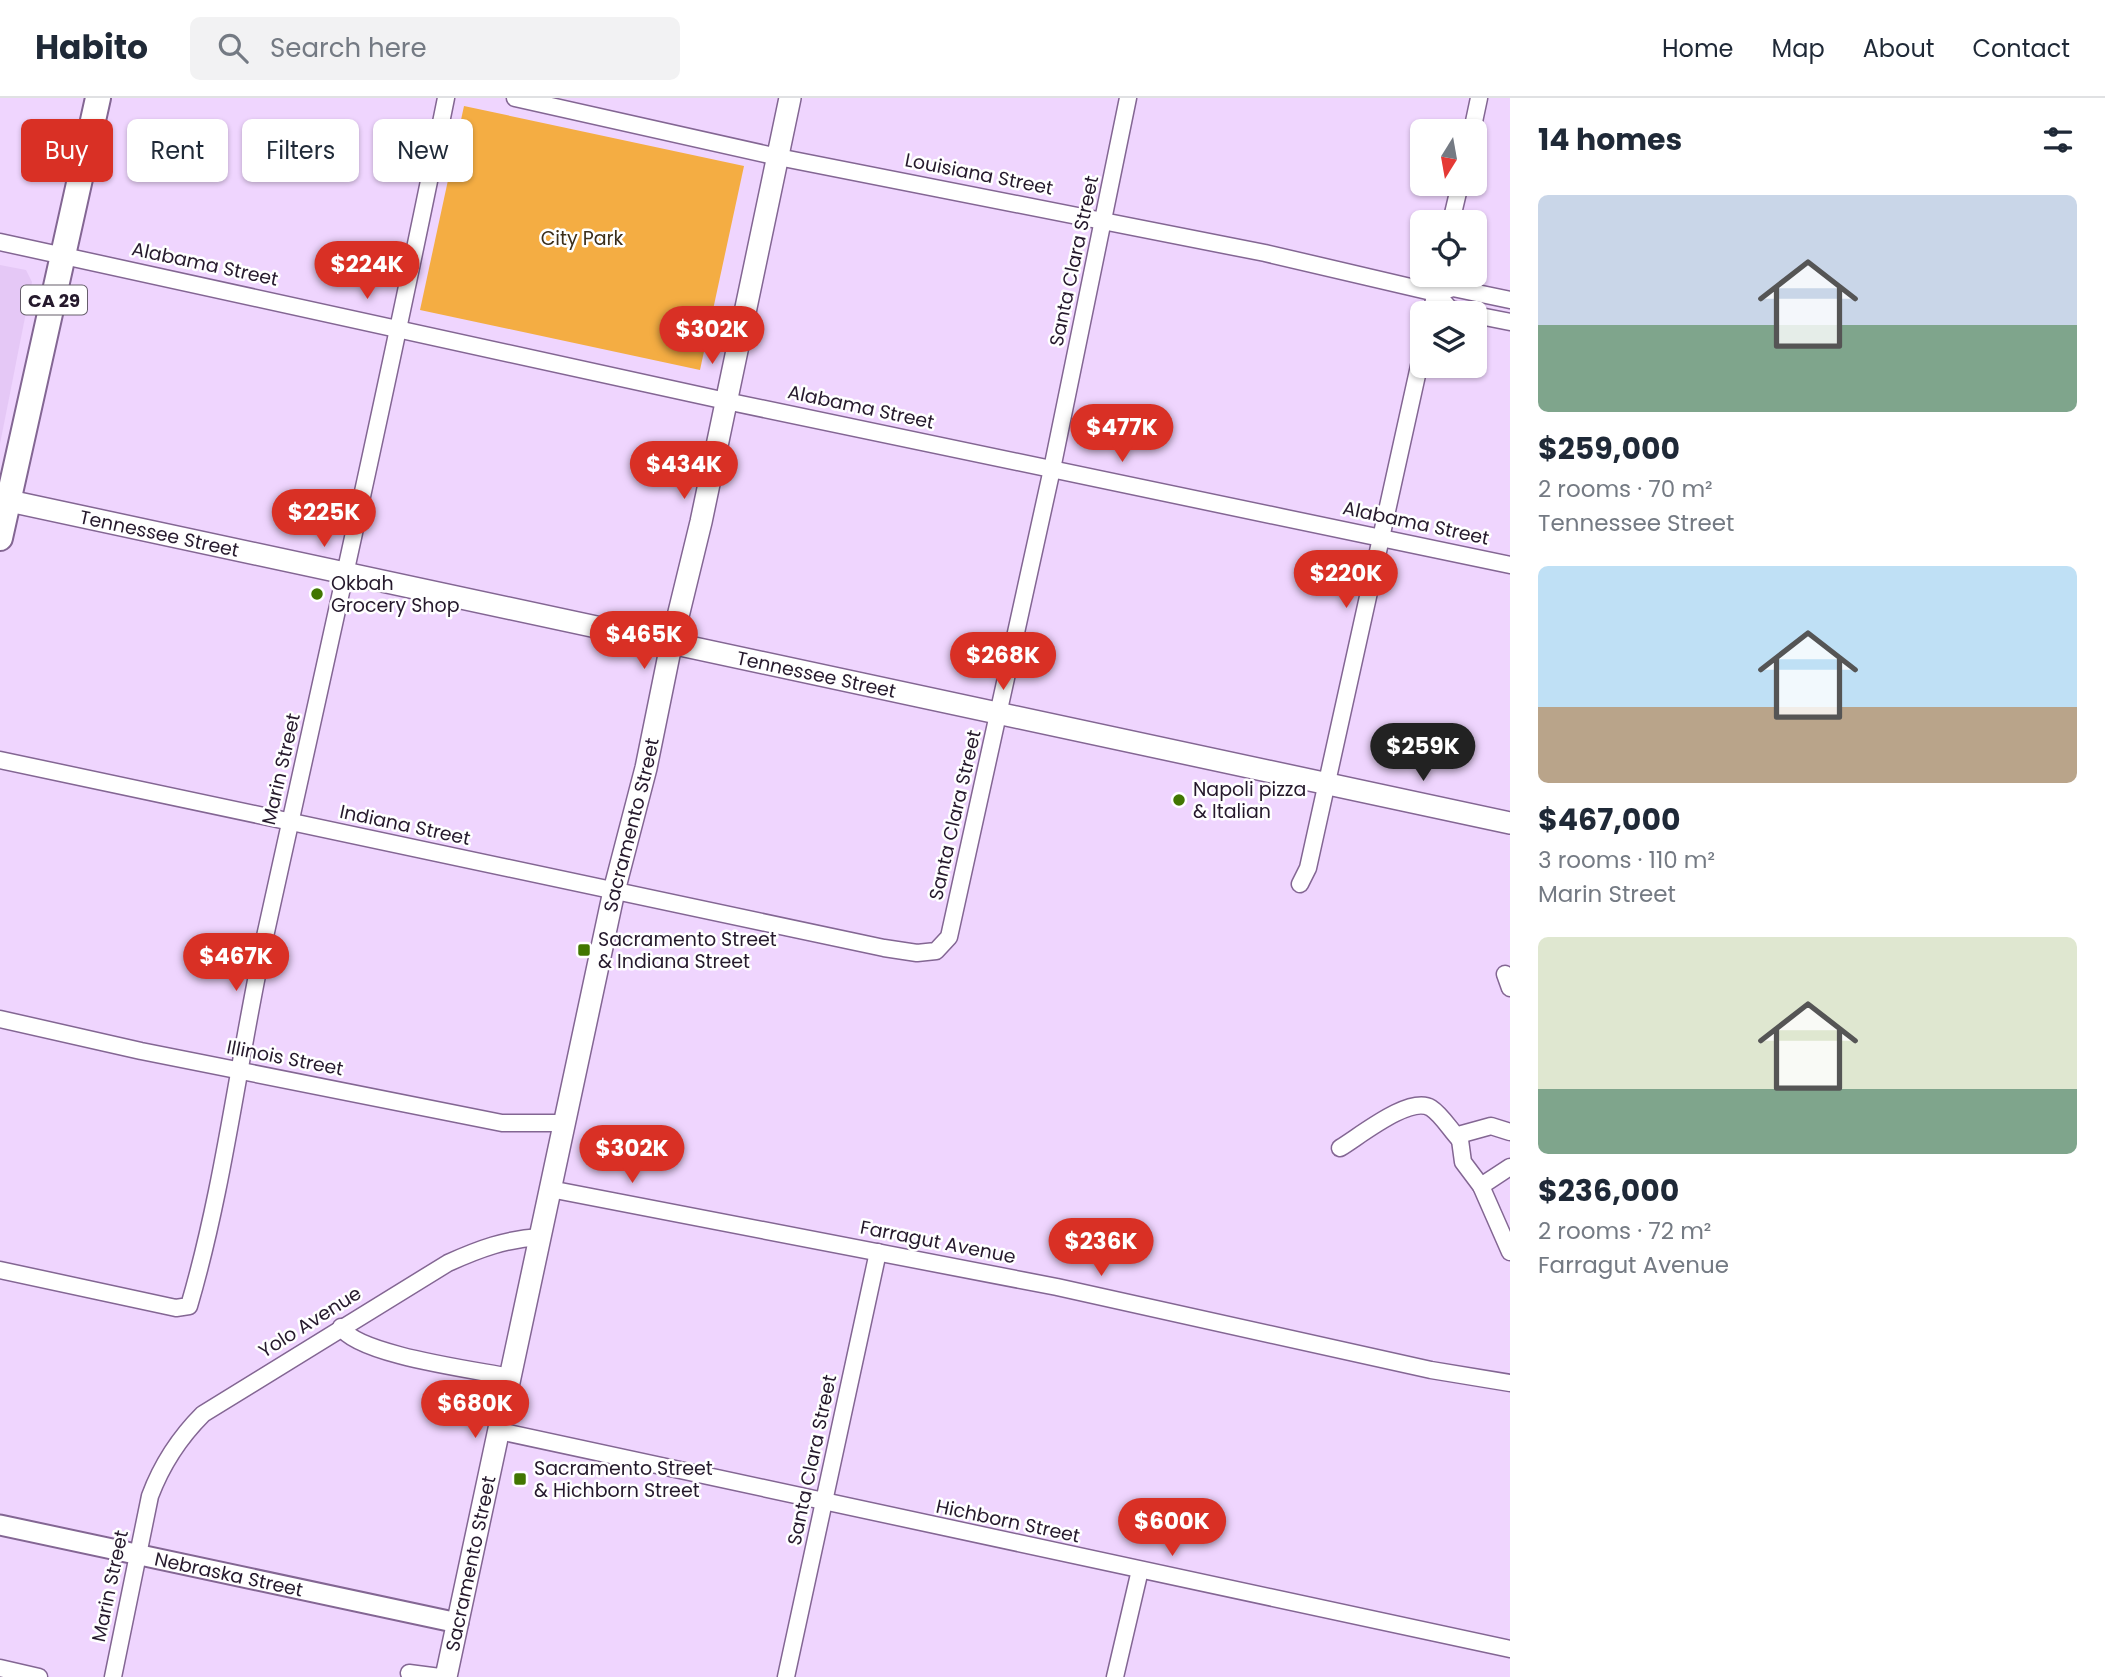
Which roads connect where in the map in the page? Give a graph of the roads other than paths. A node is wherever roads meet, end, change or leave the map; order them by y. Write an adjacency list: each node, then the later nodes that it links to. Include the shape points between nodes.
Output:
1 (98, 98): 11 (main road, CA 29)
2 (446, 98): 19 (street, Marin Street)
3 (515, 98): 8 (street, Louisiana Street)
4 (790, 98): 8 (main road, Sacramento Street)
5 (1128, 98): 9 (street, Santa Clara Street)
6 (1479, 98): 7 (street)
7 (1475, 119)
8 (778, 157): 9 (street, Louisiana Street); 21 (main road, Sacramento Street)
9 (1104, 220): 13 (street, Louisiana Street); 22 (street, Santa Clara Street)
10 (0, 242): 11 (street, Alabama Street)
11 (64, 255): 19 (street, Alabama Street); 23 (main road, CA 29)
12 (1437, 287): 13 (street)
13 (1436, 293): 14 (street, Louisiana Street, via 1453,288); 15 (street); 16 (street, Louisiana Street)
14 (1510, 300)
15 (1434, 301)
16 (1443, 301)
17 (1487, 317): 18 (street)
18 (1510, 322)
19 (399, 327): 21 (street, Alabama Street); 27 (street, Marin Street)
20 (1416, 378): 24 (street)
21 (726, 401): 22 (street, Alabama Street); 28 (main road, Sacramento Street)
22 (1052, 469): 24 (street, Alabama Street); 29 (street, Santa Clara Street)
23 (4, 500): 25 (main road, CA 29); 27 (main road, Tennessee Street)
24 (1381, 537): 26 (street, Alabama Street); 31 (street)
25 (0, 538)
26 (1510, 565)
27 (346, 575): 28 (main road, Tennessee Street); 32 (street, Marin Street)
28 (671, 645): 29 (main road, Tennessee Street); 35 (main road, Sacramento Street)
29 (1000, 713): 31 (main road, Tennessee Street); 36 (street, Santa Clara Street, via 948,937 936,951 906,952)
30 (0, 760): 32 (street, Indiana Street)
31 (1327, 785): 33 (main road, Tennessee Street); 34 (street)
32 (291, 822): 35 (street, Indiana Street); 38 (street, Marin Street)
33 (1510, 823)
34 (1300, 884)
35 (614, 891): 36 (street, Indiana Street); 39 (main road, Sacramento Street)
36 (801, 931)
37 (0, 1018): 38 (street, Illinois Street)
38 (240, 1070): 39 (street, Illinois Street); 49 (street, Marin Street, via 189,1306 176,1308)
39 (563, 1132): 45 (main road, Sacramento Street)
40 (1510, 1132): 41 (street, via 1491,1126 1462,1135)
41 (1460, 1140): 42 (street, via 1431,1108 1417,1104 1401,1109); 44 (street, via 1463,1162)
42 (1340, 1148)
43 (1510, 1167): 44 (street)
44 (1482, 1186): 48 (street)
45 (550, 1189): 46 (main road, Sacramento Street); 47 (street, Farragut Avenue)
46 (540, 1237): 50 (street, Yolo Avenue, via 485,1246); 51 (main road, Sacramento Street)
47 (878, 1252): 52 (street, Farragut Avenue); 55 (street, Santa Clara Street)
48 (1510, 1252)
49 (0, 1270)
50 (341, 1327): 51 (street, via 374,1349); 54 (street, Yolo Avenue, via 203,1414 160,1469)
51 (510, 1377): 53 (main road, Sacramento Street)
52 (1510, 1383)
53 (499, 1432): 55 (street, Hichborn Street); 59 (main road, Sacramento Street)
54 (149, 1503): 57 (street, Marin Street)
55 (826, 1504): 58 (street, Hichborn Street); 67 (street, Santa Clara Street)
56 (0, 1525): 57 (street, Nebraska Street)
57 (137, 1554): 59 (street, Nebraska Street); 64 (street, Marin Street)
58 (1140, 1570): 60 (street, Hichborn Street); 68 (street)
59 (458, 1623): 66 (main road, Sacramento Street)
60 (1510, 1649)
61 (0, 1668): 63 (street)
62 (409, 1673): 65 (street)
63 (39, 1677)
64 (113, 1677)
65 (440, 1677)
66 (446, 1677)
67 (786, 1677)
68 (1115, 1677)

